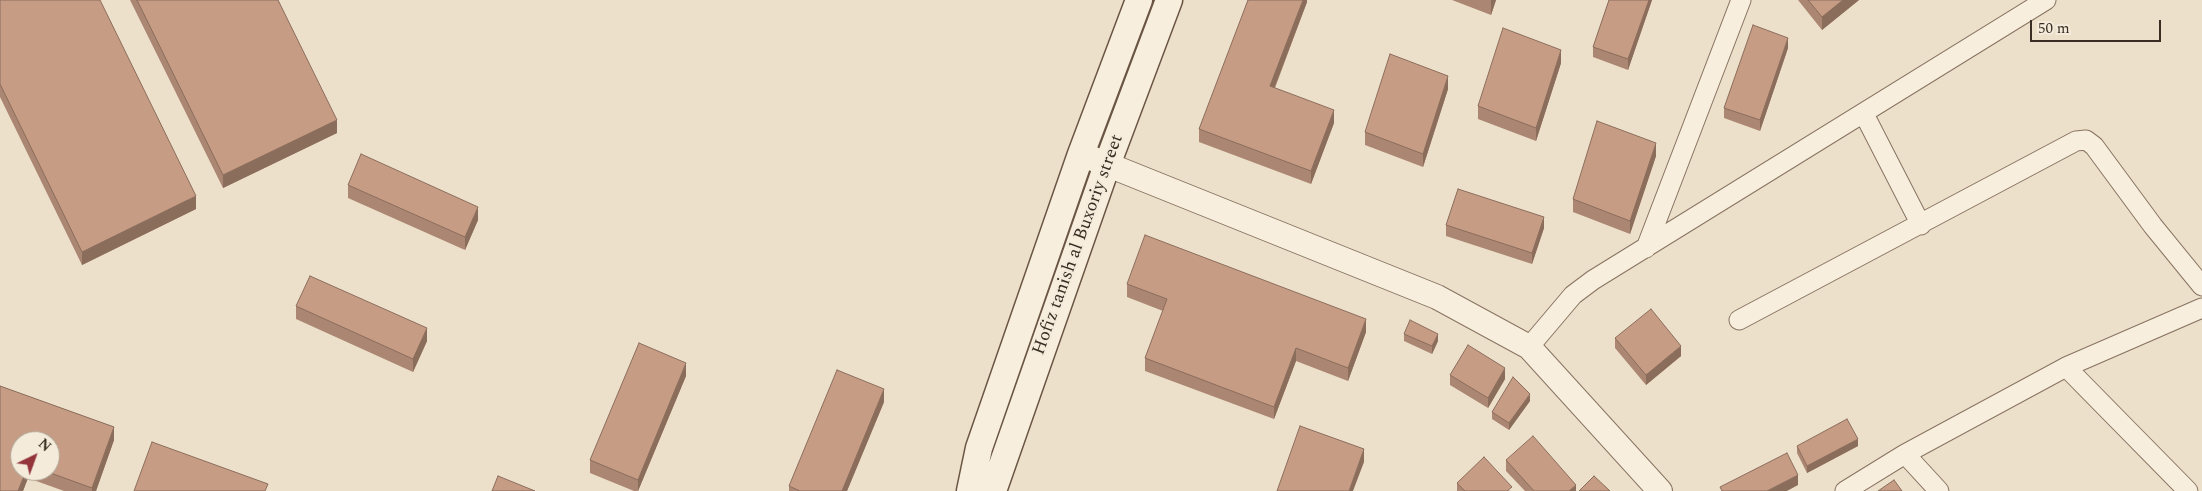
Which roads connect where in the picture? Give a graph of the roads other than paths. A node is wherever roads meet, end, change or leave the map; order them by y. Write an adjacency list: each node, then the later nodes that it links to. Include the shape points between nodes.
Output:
1 (1139, 0): 6 (main road, Hofiz tanish al Buxoriy street)
2 (1169, 0): 7 (main road, Hofiz tanish al Buxoriy street)
3 (1741, 0): 9 (street)
4 (2046, 0): 5 (street)
5 (1864, 114): 8 (street); 9 (street)
6 (1081, 154): 7 (street); 16 (main road, Hofiz tanish al Buxoriy street, via 979,448)
7 (1107, 165): 13 (street, via 1437,296); 17 (main road, Hofiz tanish al Buxoriy street)
8 (1921, 225): 10 (street, via 2076,141 2086,140 2094,146); 12 (street)
9 (1646, 248): 13 (street, via 1573,295)
10 (2202, 286)
11 (2202, 308): 14 (street)
12 (1739, 320)
13 (1529, 347): 18 (street)
14 (2066, 366): 15 (street); 21 (street)
15 (1905, 454): 19 (street); 20 (street)
16 (970, 491)
17 (994, 491)
18 (1660, 491)
19 (1845, 491)
20 (1939, 491)
21 (2188, 491)

